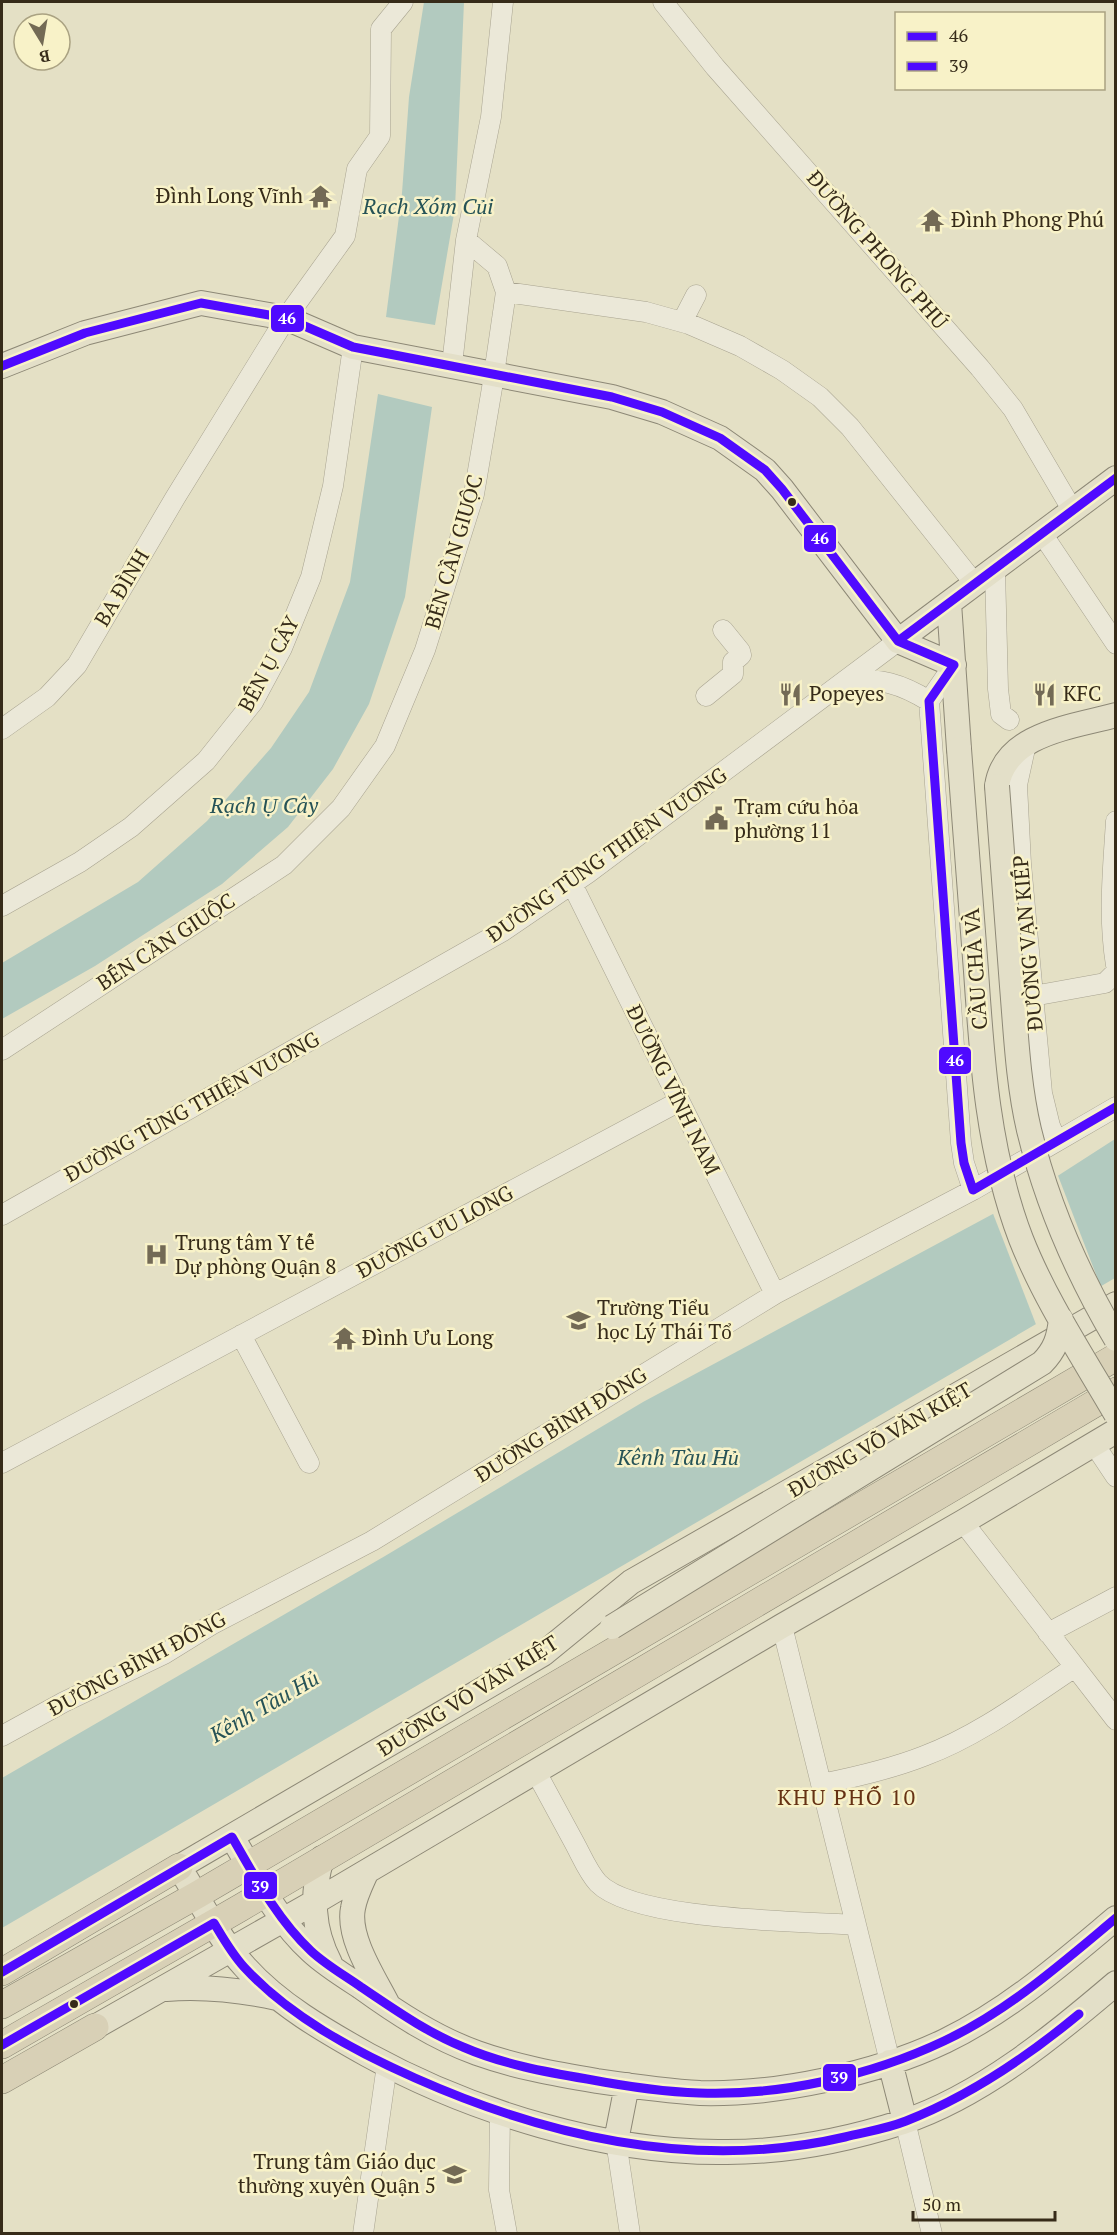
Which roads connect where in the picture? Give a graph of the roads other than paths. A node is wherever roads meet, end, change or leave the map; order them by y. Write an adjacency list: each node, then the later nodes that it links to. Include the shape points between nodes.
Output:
1 (403, 2): 7 (street, via 381,29 380,136 357,169 345,236)
2 (503, 2): 4 (street, via 491,117)
3 (663, 2): 14 (street, ĐƯỜNG PHONG PHÚ, via 714,66 980,368 1013,410)
4 (466, 240): 5 (street, via 497,266); 10 (street)
5 (506, 292): 8 (street, via 646,312); 12 (street, BẾN CẦN GIUỘC)
6 (696, 295): 8 (street)
7 (286, 318): 9 (main road); 11 (main road, via 201,303 85,333); 28 (street, BA ĐÌNH, via 76,665 47,697)
8 (682, 322): 17 (street, via 740,346 820,397 881,464)
9 (353, 346): 10 (main road); 33 (street, BẾN Ụ CÂY, via 333,486 311,577 282,648 253,702 206,761 130,827 80,862)
10 (445, 364): 12 (main road)
11 (2, 366)
12 (494, 374): 20 (main road, via 612,396 662,412 720,438 765,471 782,489); 37 (street, BẾN CẦN GIUỘC, via 474,494 425,650 385,746 373,764 341,807 284,865)
13 (1116, 478): 14 (main road, ĐƯỜNG TÙNG THIỆN VƯƠNG)
14 (1073, 511): 15 (main road, ĐƯỜNG TÙNG THIỆN VƯƠNG)
15 (1042, 535): 16 (main road, ĐƯỜNG TÙNG THIỆN VƯƠNG); 21 (street)
16 (995, 570): 17 (main road, ĐƯỜNG TÙNG THIỆN VƯƠNG); 27 (street, via 998,689 1001,714)
17 (975, 584): 18 (main road, ĐƯỜNG TÙNG THIỆN VƯƠNG)
18 (949, 603): 20 (main road, ĐƯỜNG TÙNG THIỆN VƯƠNG); 22 (main road, CẦU CHÀ VÀ)
19 (723, 630): 24 (street, via 741,655 733,662 733,674)
20 (898, 641): 22 (main road); 23 (street, ĐƯỜNG TÙNG THIỆN VƯƠNG)
21 (1116, 644)
22 (954, 665): 25 (street); 46 (main road, CẦU CHÀ VÀ, bridge, via 982,1058 997,1156 1020,1237)
23 (847, 679): 25 (street, via 894,683); 31 (street, ĐƯỜNG TÙNG THIỆN VƯƠNG)
24 (706, 696)
25 (929, 700): 41 (street, via 961,1143)
26 (1116, 715): 29 (main road, via 1061,728)
27 (1009, 720)
28 (2, 729)
29 (1026, 744): 36 (street, ĐƯỜNG VẠN KIẾP, via 1017,784); 44 (main road, CẦU CHÀ VÀ, bridge, via 1005,763 997,786 1023,1097 1036,1157 1064,1238)
30 (1116, 821): 32 (street)
31 (572, 885): 38 (street, ĐƯỜNG VĨNH NAM); 42 (street, ĐƯỜNG TÙNG THIỆN VƯƠNG, via 408,986)
32 (1114, 885): 34 (street, via 1112,940)
33 (2, 906)
34 (1116, 965)
35 (1116, 972): 36 (street, via 1104,983)
36 (1033, 996): 40 (street, ĐƯỜNG VẠN KIẾP, via 1042,1093)
37 (2, 1050)
38 (678, 1102): 43 (street, ĐƯỜNG VĨNH NAM); 47 (street, ĐƯỜNG ƯU LONG)
39 (1116, 1107): 40 (street, ĐƯỜNG BÌNH ĐÔNG)
40 (1056, 1140): 41 (street, ĐƯỜNG BÌNH ĐÔNG)
41 (973, 1190): 43 (street, ĐƯỜNG BÌNH ĐÔNG)
42 (2, 1215)
43 (774, 1294): 64 (street, ĐƯỜNG BÌNH ĐÔNG, via 372,1541)
44 (1104, 1302): 45 (main road); 48 (main road, CẦU CHÀ VÀ, bridge); 61 (main road, ĐƯỜNG VÕ VĂN KIỆT, via 630,1582)
45 (1116, 1309)
46 (1061, 1320): 51 (main road, CẦU CHÀ VÀ, bridge); 61 (main road, bridge, via 1055,1346 1042,1363 612,1627)
47 (241, 1335): 54 (street, ĐƯỜNG ƯU LONG); 55 (street)
48 (1116, 1339)
49 (1116, 1357): 69 (highway, ĐƯỜNG VÕ VĂN KIỆT)
50 (1116, 1391): 68 (highway)
51 (1116, 1414)
52 (1116, 1431): 53 (main road)
53 (1094, 1444): 56 (street); 57 (main road)
54 (2, 1463)
55 (309, 1463)
56 (1116, 1476)
57 (963, 1522): 59 (main road); 60 (street)
58 (1116, 1597): 60 (street)
59 (782, 1626): 65 (main road); 66 (street)
60 (1048, 1633): 62 (street)
61 (543, 1654): 67 (main road, ĐƯỜNG VÕ VĂN KIỆT)
62 (1075, 1667): 63 (street); 66 (street, via 934,1752 883,1770)
63 (1116, 1720)
64 (2, 1736)
65 (536, 1772): 71 (main road); 78 (street, via 589,1870 604,1888 616,1894 684,1913)
66 (821, 1784): 78 (street)
67 (232, 1837): 69 (main road); 70 (main road, ĐƯỜNG VÕ VĂN KIỆT)
68 (322, 1858): 72 (highway); 74 (main road)
69 (248, 1864): 72 (main road); 73 (highway, ĐƯỜNG VÕ VĂN KIỆT)
70 (179, 1867): 73 (main road); 81 (highway, ĐƯỜNG VÕ VĂN KIỆT)
71 (366, 1873): 74 (main road); 86 (main road, via 353,1908 353,1927)
72 (265, 1892): 76 (main road); 77 (highway)
73 (196, 1895): 77 (main road); 85 (highway, ĐƯỜNG VÕ VĂN KIỆT)
74 (314, 1902): 76 (main road); 80 (main road, via 318,1935)
75 (1116, 1918): 89 (main road, via 1007,2006 943,2042)
76 (282, 1920): 79 (main road); 80 (main road)
77 (214, 1923): 79 (main road); 88 (highway)
78 (856, 1925): 89 (street)
79 (230, 1950): 83 (main road); 84 (main road, via 251,1974)
80 (333, 1968): 86 (main road)
81 (2, 1972)
82 (1116, 1983): 94 (main road, via 1049,2040 985,2082)
83 (160, 1989): 84 (main road, via 201,1987); 87 (main road)
84 (282, 1999): 90 (main road)
85 (2, 2006)
86 (389, 2007): 92 (main road, via 440,2037 476,2052 526,2068)
87 (95, 2027): 91 (highway)
88 (2, 2045)
89 (890, 2062): 92 (main road, via 807,2083 752,2091 701,2093); 94 (main road)
90 (387, 2065): 93 (main road); 96 (street)
91 (2, 2080)
92 (627, 2085): 95 (main road)
93 (500, 2112): 95 (main road); 97 (street, via 499,2190)
94 (905, 2121): 95 (main road, via 826,2142 776,2150 676,2150); 99 (street)
95 (616, 2141): 98 (street)
96 (363, 2234)
97 (507, 2234)
98 (630, 2234)
99 (932, 2234)

